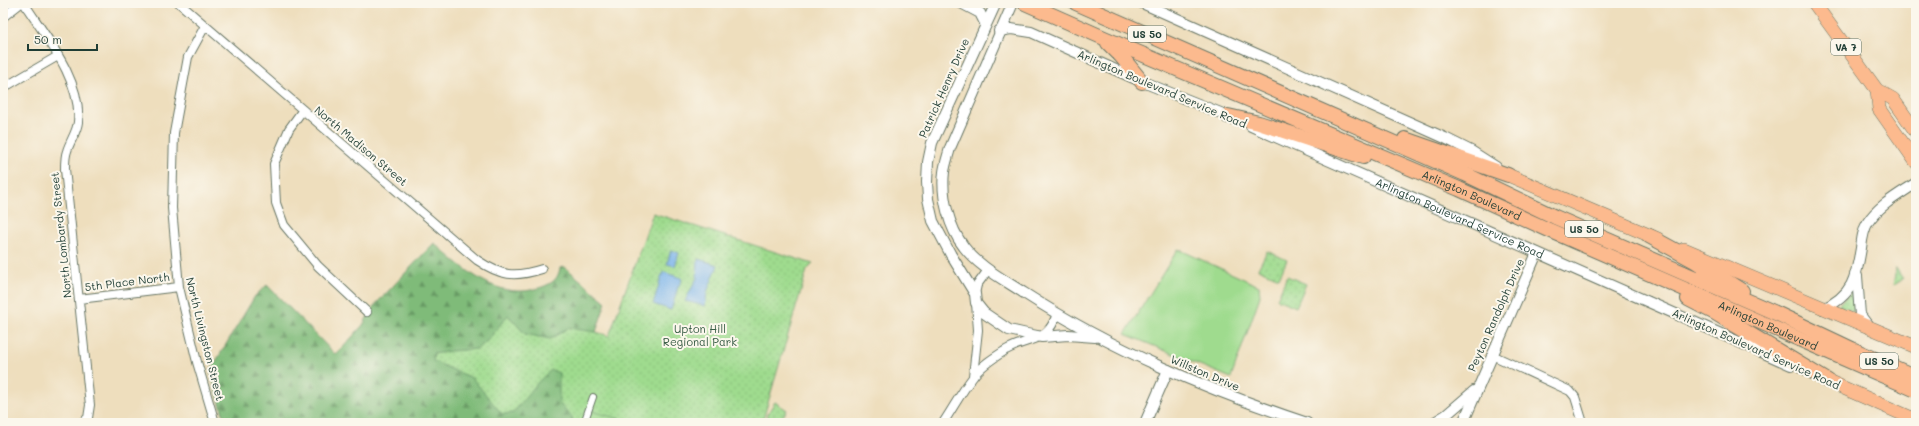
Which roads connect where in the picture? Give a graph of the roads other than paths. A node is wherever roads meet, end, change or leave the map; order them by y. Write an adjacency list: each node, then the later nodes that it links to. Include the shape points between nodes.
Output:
1 (22, 3): 10 (street); 15 (street, North Lombardy Street)
2 (179, 3): 12 (street, North Madison Street)
3 (961, 3): 11 (street, via 978,11)
4 (996, 3): 11 (street, Patrick Henry Drive)
5 (1013, 3): 13 (street)
6 (1025, 3): 14 (highway, Arlington Boulevard / US 50)
7 (1076, 3): 20 (highway, Arlington Boulevard / US 50)
8 (1142, 3): 24 (street, via 1471,151)
9 (1814, 3): 18 (main road, VA 7)
10 (3, 17)
11 (985, 23): 34 (street, Patrick Henry Drive, via 932,143 927,172 928,199 933,221)
12 (205, 26): 19 (street, North Madison Street); 33 (street, North Livingston Street, via 188,56 174,133 172,208)
13 (999, 31): 16 (street, Arlington Boulevard Service Road, via 1011,29 1032,32); 31 (street, via 950,148 944,172 946,203 952,224 963,246)
14 (1104, 38): 16 (highway); 26 (highway, Arlington Boulevard / US 50)
15 (58, 56): 17 (street); 35 (street, North Lombardy Street, via 79,106 78,124 67,152 65,169)
16 (1142, 82): 21 (street, Arlington Boulevard Service Road)
17 (3, 88)
18 (1877, 90): 22 (main road, VA 7, via 1893,99); 23 (main road, VA 7, via 1879,109)
19 (302, 111): 30 (street, North Madison Street, via 477,260 494,271 514,275); 37 (street, via 289,129 274,164 276,203 284,225 313,260)
20 (1326, 112): 24 (highway); 39 (highway, Arlington Boulevard / US 50)
21 (1228, 116): 26 (highway, via 1259,123); 29 (street, Arlington Boulevard Service Road)
22 (1916, 132)
23 (1916, 162)
24 (1508, 175): 28 (main road)
25 (1916, 183): 32 (street, via 1868,222 1862,235)
26 (1458, 188): 27 (highway, Arlington Boulevard / US 50)
27 (1549, 230): 48 (highway, via 1715,313); 50 (highway, Arlington Boulevard / US 50)
28 (1649, 236): 36 (main road, via 1702,256); 39 (highway, via 1695,261)
29 (1536, 253): 44 (street, Peyton Randolph Drive); 48 (street, Arlington Boulevard Service Road)
30 (542, 269)
31 (988, 270): 34 (street, Patrick Henry Drive, via 977,285); 38 (street)
32 (1857, 273): 36 (street, via 1851,287 1842,298); 40 (street, via 1860,315)
33 (179, 287): 35 (street, 5th Place North); 54 (street, North Livingston Street, via 196,362)
34 (976, 298): 41 (street, Patrick Henry Drive, via 984,313 1009,330); 46 (street, Patrick Henry Drive, via 978,330)
35 (79, 299): 52 (street, North Lombardy Street, via 90,405)
36 (1823, 309): 40 (main road)
37 (367, 312)
38 (1057, 313): 41 (street, via 1050,330); 42 (street)
39 (1778, 314): 47 (highway, Arlington Boulevard / US 50)
40 (1871, 328): 43 (main road)
41 (1042, 337): 42 (street, Patrick Henry Drive); 46 (street, Patrick Henry Drive, via 1006,350)
42 (1097, 337): 45 (street, Willston Drive)
43 (1916, 347)
44 (1492, 355): 49 (street, Peyton Randolph Drive); 61 (street, via 1570,391 1575,397)
45 (1168, 370): 57 (street); 58 (street, Willston Drive, via 1237,399)
46 (973, 376): 56 (street, Patrick Henry Drive)
47 (1916, 377)
48 (1828, 381): 53 (main road, Arlington Boulevard Service Road)
49 (1477, 388): 59 (street); 60 (street, Peyton Randolph Drive)
50 (1916, 390)
51 (592, 396): 55 (street)
52 (85, 420)
53 (1916, 420)
54 (215, 423)
55 (584, 423)
56 (943, 423)
57 (1146, 423)
58 (1307, 423)
59 (1433, 423)
60 (1463, 423)
61 (1583, 423)

